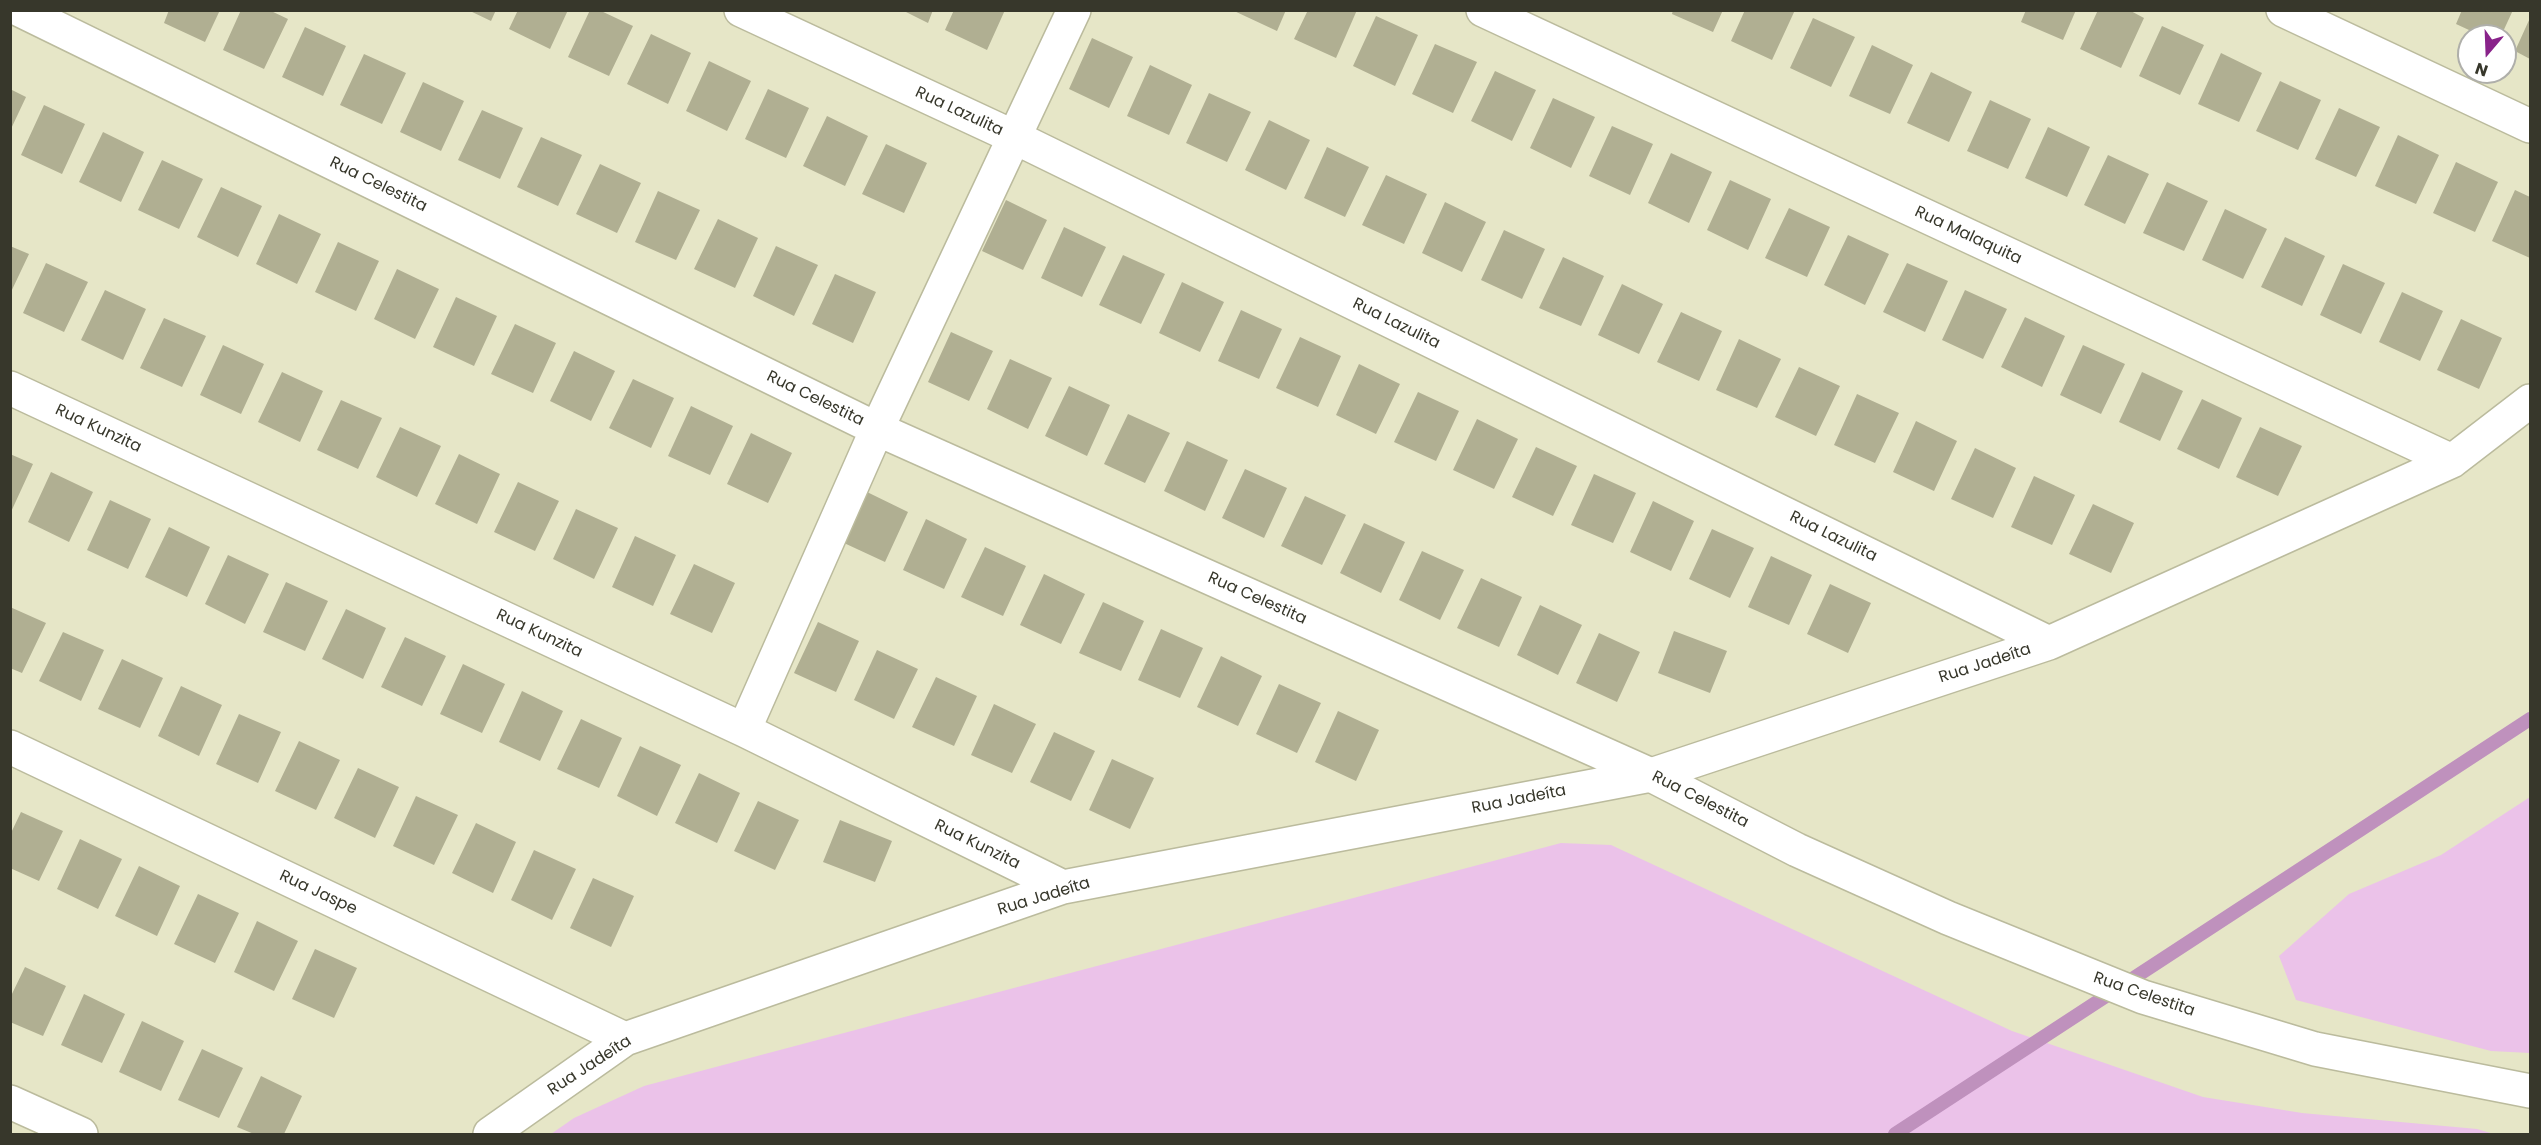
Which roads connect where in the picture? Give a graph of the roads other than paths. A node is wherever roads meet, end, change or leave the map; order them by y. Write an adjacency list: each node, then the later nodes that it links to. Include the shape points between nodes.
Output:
1 (20, 10): 10 (street, Rua Celestita)
2 (741, 10): 7 (street, Rua Lazulita)
3 (1074, 10): 7 (street)
4 (1483, 10): 11 (street, Rua Malaquita)
5 (2283, 10): 6 (street)
6 (2530, 126)
7 (1014, 137): 10 (street); 12 (street, Rua Lazulita)
8 (10, 388): 13 (street, Rua Kunzita)
9 (2530, 401): 11 (street, Rua Jadeíta)
10 (877, 429): 13 (street); 15 (street, Rua Celestita)
11 (2452, 461): 12 (street, Rua Jadeíta)
12 (2049, 643): 15 (street, Rua Jadeíta)
13 (744, 730): 16 (street, Rua Kunzita)
14 (10, 747): 17 (street, Rua Jaspe)
15 (1650, 775): 16 (street, Rua Jadeíta); 18 (street, Rua Celestita, via 1797,850 1948,918 2143,997 2316,1049)
16 (1064, 887): 17 (street, Rua Jadeíta)
17 (625, 1039): 21 (street, Rua Jadeíta)
18 (2530, 1091)
19 (10, 1102): 20 (street)
20 (81, 1134)
21 (490, 1134)

